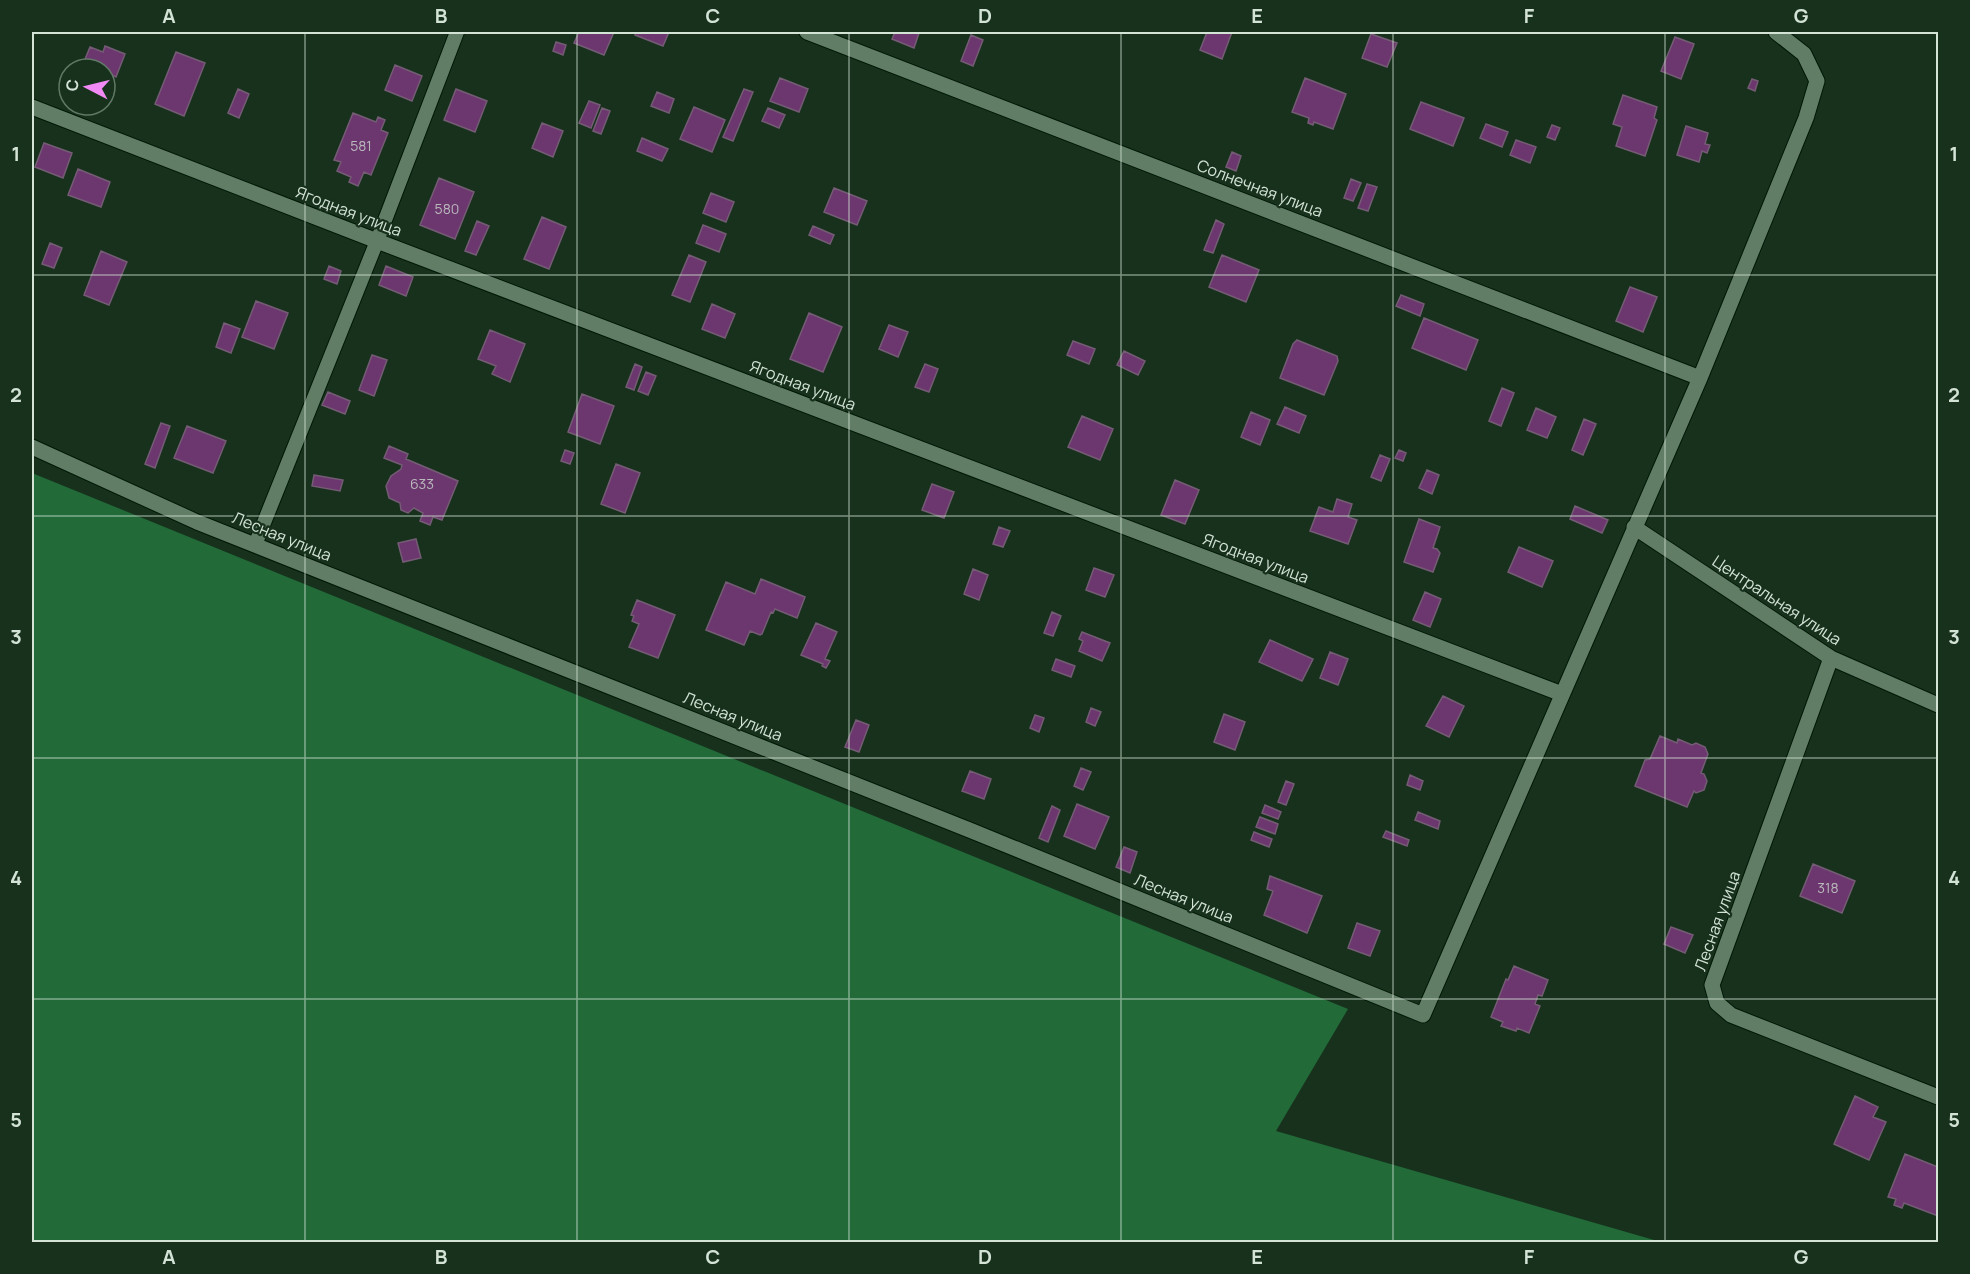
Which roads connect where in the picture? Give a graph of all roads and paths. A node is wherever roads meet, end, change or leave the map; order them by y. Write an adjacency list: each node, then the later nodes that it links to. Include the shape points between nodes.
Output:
1 (457, 32): 5 (lane)
2 (807, 32): 6 (street, Солнечная улица)
3 (1776, 32): 6 (street, via 1804,54 1817,81 1806,118)
4 (32, 107): 5 (street, Ягодная улица)
5 (377, 241): 9 (lane); 11 (street, Ягодная улица)
6 (1700, 378): 8 (street)
7 (32, 447): 9 (street, Лесная улица)
8 (1635, 527): 10 (street, Центральная улица); 11 (street)
9 (255, 545): 11 (street, Лесная улица, via 1423,1015)
10 (1831, 658): 12 (street, Центральная улица); 13 (street, Лесная улица, via 1712,985 1717,1003 1731,1015)
11 (1562, 694)
12 (1938, 705)
13 (1938, 1097)

